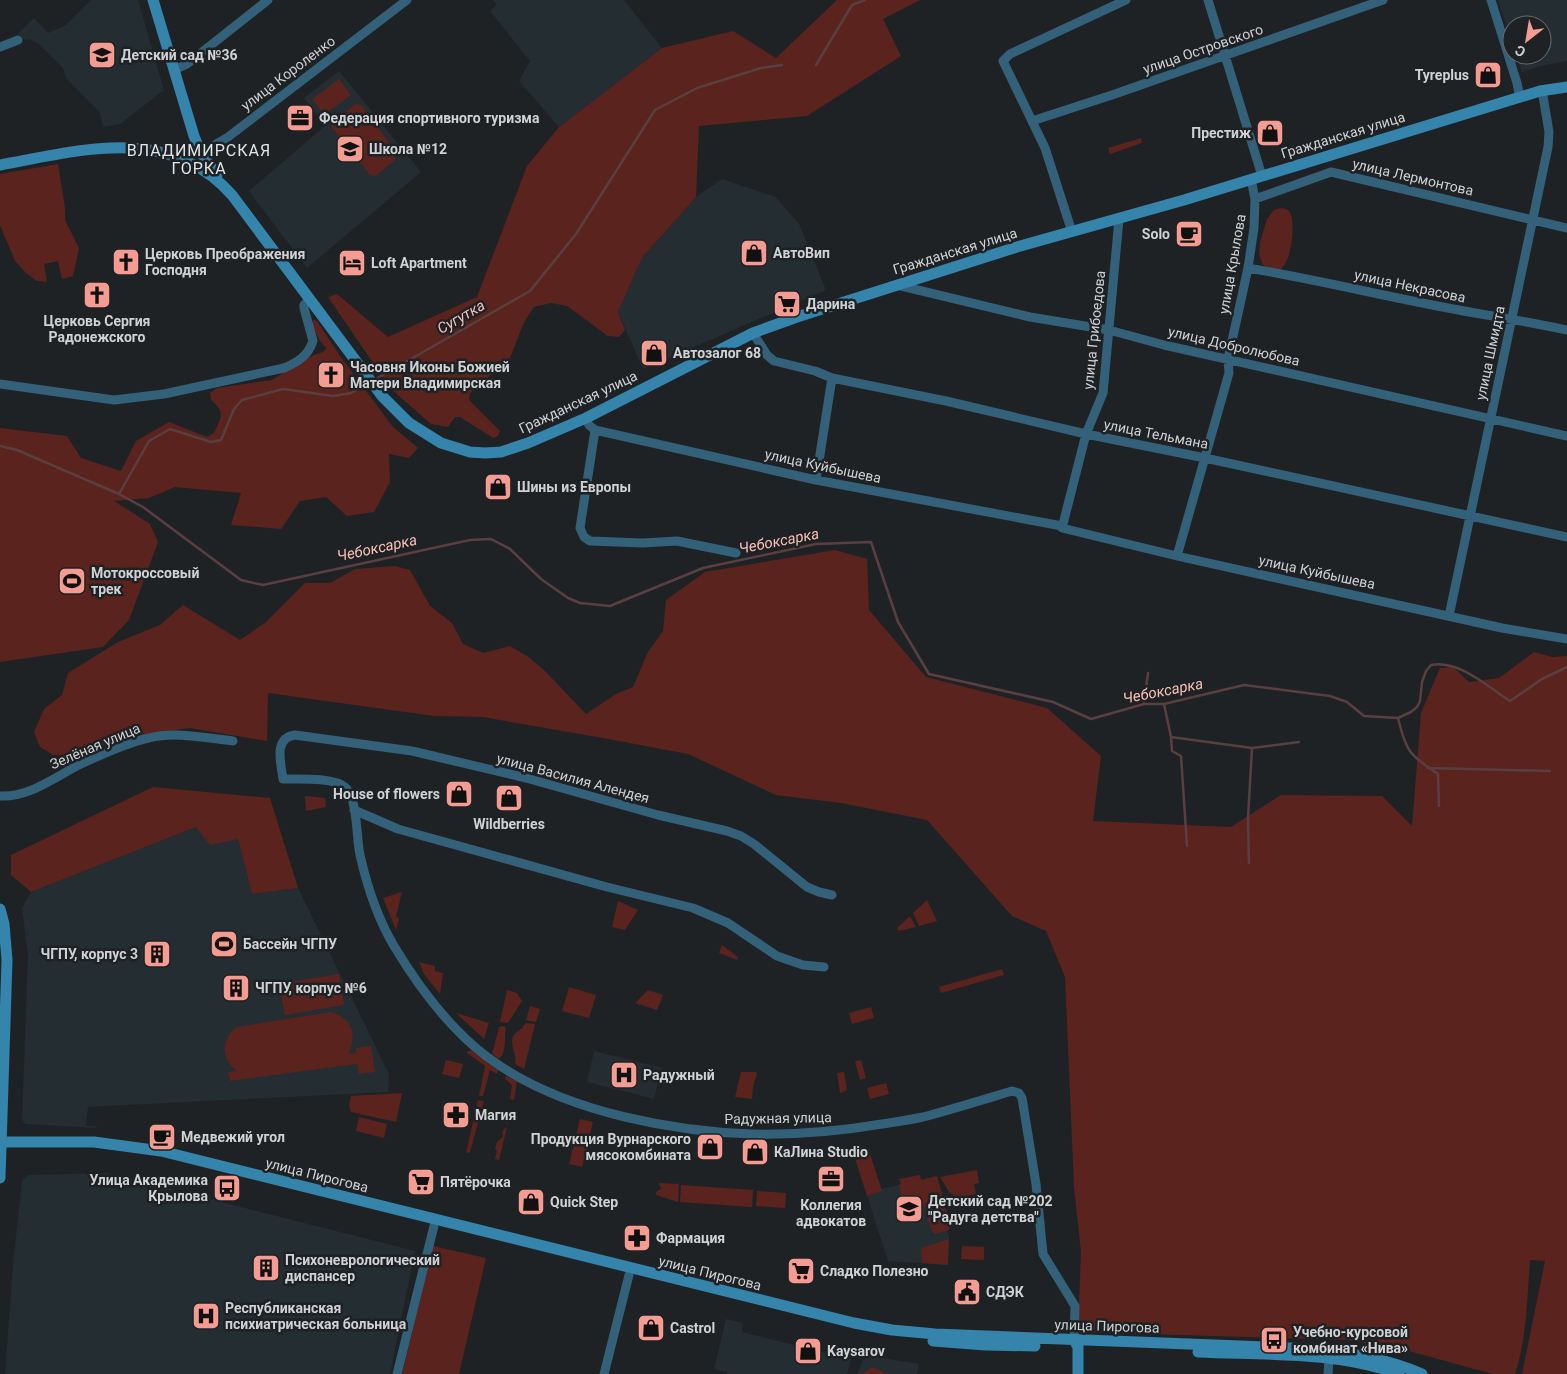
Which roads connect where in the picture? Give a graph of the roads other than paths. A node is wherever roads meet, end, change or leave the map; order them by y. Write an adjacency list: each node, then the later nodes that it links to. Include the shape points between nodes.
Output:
1 (153, 0): 11 (main road, Гражданская улица)
2 (267, 0): 11 (street, via 187,64)
3 (407, 0): 17 (street, улица Короленко, via 228,137)
4 (1126, 0): 16 (street, via 1010,54 1003,61)
5 (1208, 0): 10 (street, улица Крылова)
6 (1383, 0): 10 (street, улица Островского)
7 (1492, 0): 15 (street)
8 (18, 40): 9 (street)
9 (0, 47)
10 (1226, 55): 16 (street, улица Островского); 20 (street, улица Крылова)
11 (174, 70): 17 (main road, Гражданская улица)
12 (1567, 87): 15 (main road, Гражданская улица)
13 (1567, 93): 14 (main road)
14 (1543, 96): 15 (main road); 24 (street, улица Шмидта, via 1548,147)
15 (1520, 98): 20 (main road, Гражданская улица)
16 (1032, 120): 26 (street, via 1045,148)
17 (201, 153): 18 (main road, улица Короленко); 21 (main road, Гражданская улица)
18 (181, 158): 19 (main road, via 156,150 115,147); 21 (main road)
19 (0, 165)
20 (1256, 178): 22 (street, улица Крылова); 23 (main road, Гражданская улица)
21 (224, 185): 29 (main road, Гражданская улица)
22 (1255, 199): 24 (street, улица Лермонтова, via 1330,172); 27 (street, улица Крылова)
23 (1118, 219): 26 (main road, Гражданская улица); 31 (street, улица Грибоедова)
24 (1533, 220): 25 (street, улица Лермонтова); 30 (street, улица Шмидта)
25 (1567, 228)
26 (1072, 232): 28 (main road, Гражданская улица)
27 (1248, 268): 30 (street, улица Некрасова); 34 (street, улица Крылова)
28 (894, 284): 31 (street, улица Добролюбова, via 1030,317); 33 (main road, Гражданская улица)
29 (310, 299): 36 (street, via 304,308 314,341 306,355 284,368 164,394 114,400); 37 (main road, Гражданская улица, via 382,396 409,423 441,443 485,453 501,452)
30 (1512, 319): 32 (street, улица Некрасова); 38 (street, улица Шмидта)
31 (1109, 330): 34 (street, улица Добролюбова); 40 (street, улица Грибоедова, via 1103,393)
32 (1567, 330)
33 (753, 334): 35 (street, улица Тельмана, via 774,361); 37 (main road, Гражданская улица)
34 (1228, 359): 38 (street, улица Добролюбова); 42 (street, улица Крылова, via 1229,373)
35 (832, 378): 40 (street, улица Тельмана); 43 (street)
36 (0, 384)
37 (586, 418): 39 (street)
38 (1489, 420): 41 (street, улица Добролюбова); 44 (street, улица Шмидта)
39 (595, 430): 43 (street, улица Куйбышева); 47 (street, via 580,528 584,537 590,541 677,541)
40 (1086, 434): 42 (street, улица Тельмана); 45 (street, улица Грибоедова)
41 (1567, 436)
42 (1205, 458): 44 (street, улица Тельмана); 48 (street, улица Крылова)
43 (816, 480): 45 (street, улица Куйбышева)
44 (1470, 517): 46 (street, улица Тельмана); 49 (street, улица Шмидта)
45 (1062, 527): 48 (street, улица Куйбышева)
46 (1567, 537)
47 (736, 553)
48 (1177, 556): 49 (street, улица Куйбышева)
49 (1449, 616): 50 (street, улица Куйбышева)
50 (1567, 639)
51 (233, 741): 52 (street, Зелёная улица, via 188,736 148,738 82,764 30,790)
52 (0, 796)
53 (354, 810): 54 (street, улица Василия Алендея, via 351,796 340,784 283,779 280,747 284,739 295,735 412,751 727,831 754,844 807,888); 56 (street, via 398,829 693,908 728,923 777,956 795,963); 62 (street, Радужная улица, via 360,854 370,890 393,944 417,982 452,1024 486,1056 563,1099 621,1116 692,1130 777,1135 839,1131 912,1119 1012,1091 1019,1093 1036,1184 1044,1256 1075,1306)
54 (832, 895)
55 (0, 909): 57 (main road, via 7,951)
56 (824, 967)
57 (2, 1073): 58 (main road)
58 (1, 1146): 59 (main road); 60 (main road, улица Пирогова, via 103,1150 206,1166)
59 (0, 1178)
60 (435, 1223): 61 (main road, улица Пирогова); 65 (street)
61 (630, 1272): 62 (main road, улица Пирогова, via 892,1333 986,1345); 66 (street)
62 (1075, 1345): 63 (main road, улица Пирогова); 67 (main road); 68 (main road)
63 (1329, 1355): 64 (main road, улица Пирогова); 69 (street)
64 (1347, 1357): 70 (main road, улица Пирогова); 71 (main road, улица Пирогова, via 1394,1364)
65 (397, 1374)
66 (604, 1374)
67 (1071, 1374)
68 (1078, 1374)
69 (1328, 1374)
70 (1400, 1374)
71 (1422, 1374)

